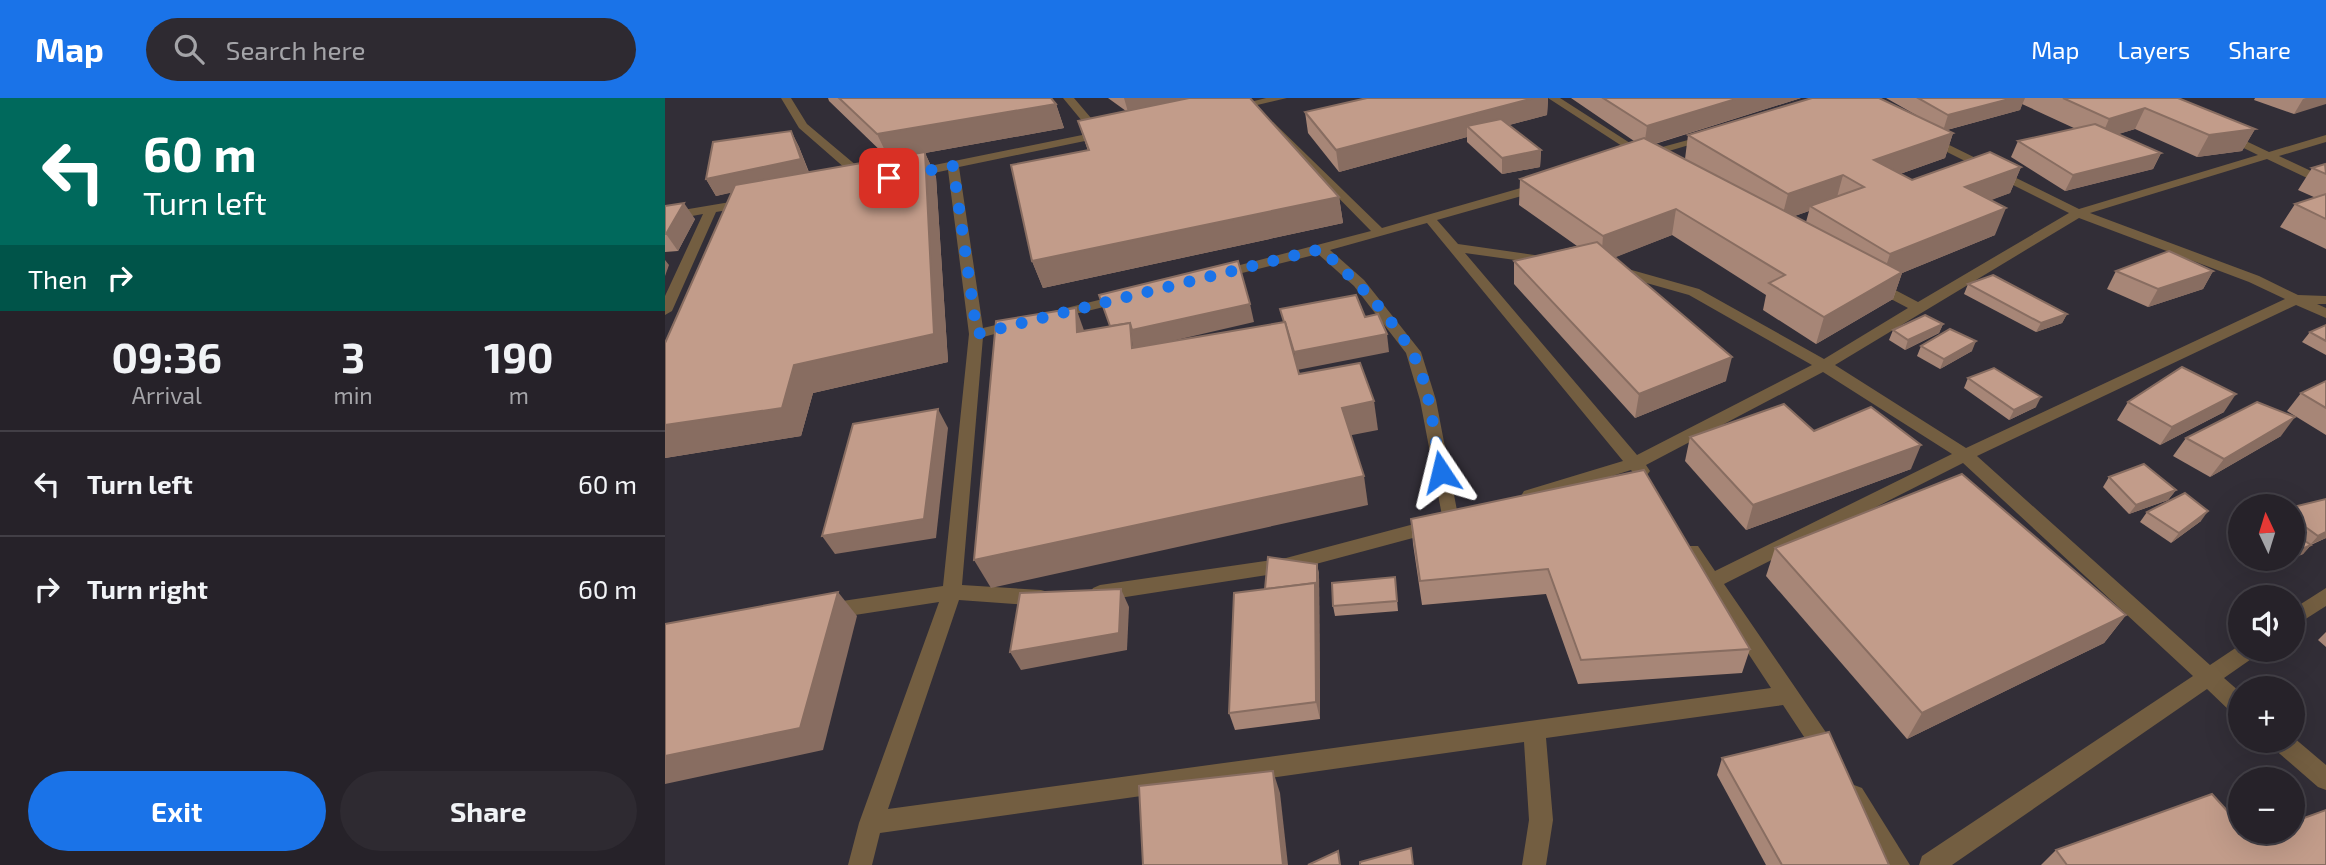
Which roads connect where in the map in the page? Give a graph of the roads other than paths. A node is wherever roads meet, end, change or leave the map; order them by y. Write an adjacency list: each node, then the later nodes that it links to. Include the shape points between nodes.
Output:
1 (786, 98): 16 (street, via 803,126)
2 (1068, 98): 14 (street, via 1106,134)
3 (1282, 98): 5 (street)
4 (1553, 98): 12 (street)
5 (1252, 104): 6 (street); 25 (street)
6 (1214, 112)
7 (2217, 132): 11 (street)
8 (1718, 134): 12 (street)
9 (1920, 134): 22 (street)
10 (2326, 138): 11 (street)
11 (2266, 154): 17 (street); 22 (street)
12 (1642, 156): 13 (street); 15 (street)
13 (1629, 160)
14 (953, 166): 16 (street); 38 (street)
15 (1664, 167)
16 (879, 180): 18 (street)
17 (2326, 183)
18 (854, 184)
19 (1549, 184): 24 (street)
20 (763, 201): 21 (street)
21 (711, 210): 23 (street); 36 (street)
22 (2078, 213): 33 (street); 35 (street)
23 (665, 217)
24 (1430, 219): 25 (street); 26 (street)
25 (1379, 232): 27 (street)
26 (1453, 247): 28 (street); 41 (street)
27 (1321, 249): 31 (street); 46 (street, via 1359,283 1413,352 1456,519 1286,565 1125,591 1038,599)
28 (1570, 263)
29 (1607, 268): 39 (street, via 1694,292)
30 (1862, 277): 35 (street)
31 (1202, 279)
32 (1135, 295): 38 (street)
33 (2297, 299): 34 (street); 37 (street); 40 (street)
34 (2326, 300)
35 (1919, 308): 39 (street)
36 (665, 311)
37 (2326, 314)
38 (977, 334): 46 (street)
39 (1824, 365): 40 (street); 41 (street)
40 (1965, 454): 45 (street); 51 (street)
41 (1635, 463): 42 (street); 43 (street)
42 (1649, 485)
43 (1516, 500)
44 (1683, 539): 45 (street)
45 (1711, 582): 52 (street)
46 (952, 592): 49 (street); 57 (street)
47 (2326, 596): 48 (street)
48 (2305, 611)
49 (815, 613)
50 (2231, 662): 51 (street)
51 (2208, 678): 53 (street); 61 (street)
52 (1786, 695): 54 (street); 60 (street)
53 (2228, 696)
54 (1534, 730): 57 (street); 59 (street, via 1541,820)
55 (2295, 753): 56 (street)
56 (2326, 779)
57 (871, 823): 58 (street)
58 (860, 865)
59 (1534, 865)
60 (1898, 865)
61 (1931, 865)

